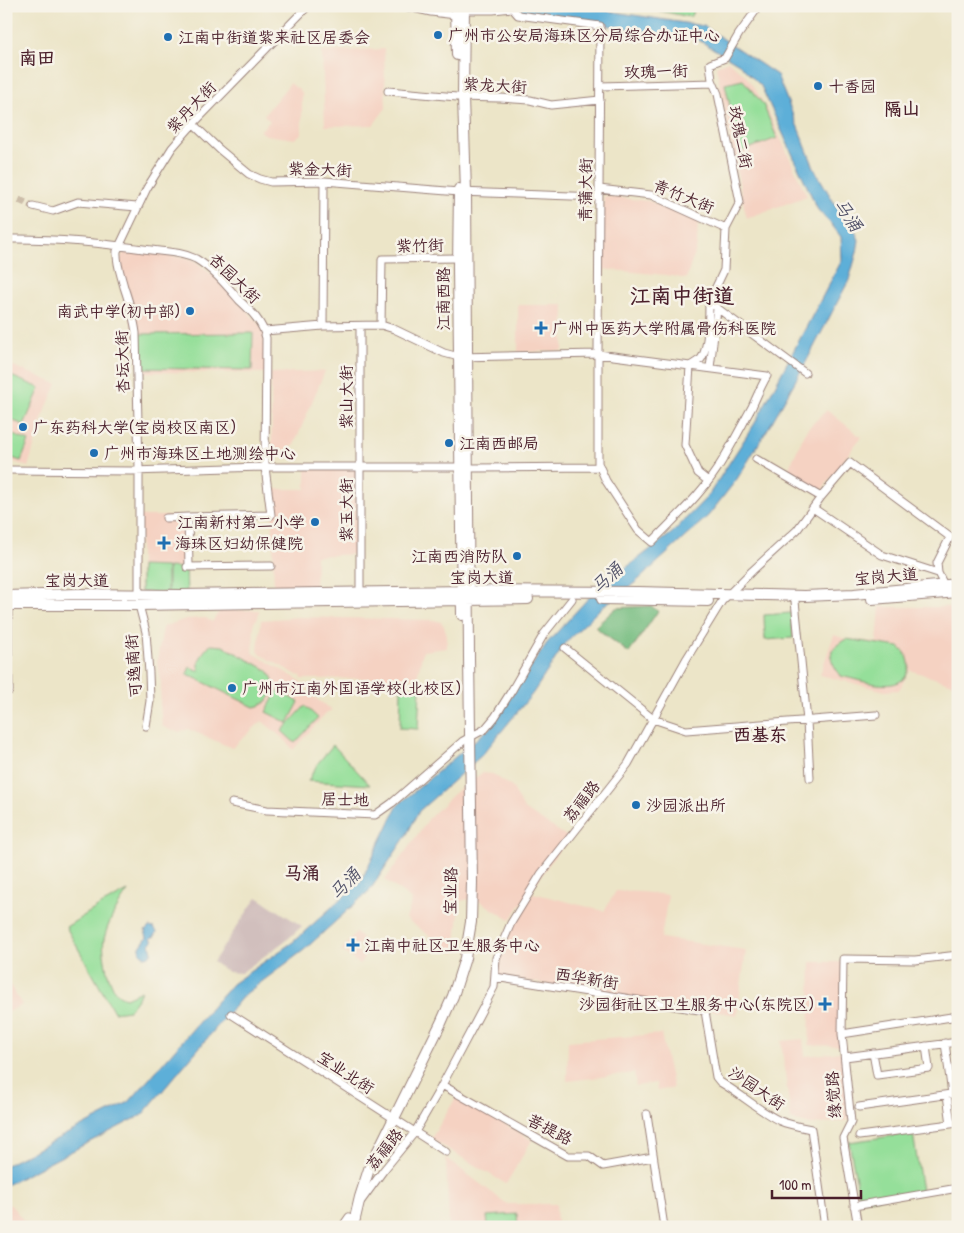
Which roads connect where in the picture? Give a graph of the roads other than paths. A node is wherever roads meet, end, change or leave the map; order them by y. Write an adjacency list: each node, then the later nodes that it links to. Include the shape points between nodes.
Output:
1 (308, 6): 10 (street, 紫丹大街)
2 (404, 6): 4 (street, via 431,12)
3 (759, 6): 5 (street, 玫瑰二街, via 725,58 710,64)
4 (460, 9): 6 (street, 青蒲大街, via 512,8 518,15 600,26); 8 (main road)
5 (713, 83): 6 (street, 玫瑰一街); 16 (street, 玫瑰二街, via 740,202)
6 (600, 86): 9 (street, 青蒲大街)
7 (388, 91): 8 (street, 紫龙大街)
8 (460, 97): 9 (street, 紫龙大街, via 530,100 551,105); 12 (main road)
9 (600, 100): 13 (street, 青蒲大街)
10 (193, 124): 11 (street, 紫金大街, via 232,160 260,180); 15 (street, 紫丹大街, via 172,148)
11 (324, 182): 12 (street, 紫金大街); 23 (street)
12 (463, 192): 13 (street, 青竹大街); 19 (main road, 江南西路); 27 (main road)
13 (599, 193): 16 (street, 青竹大街, via 651,195); 26 (street, 青蒲大街)
14 (33, 206): 15 (street, via 53,211 78,202)
15 (137, 207): 18 (street, 紫丹大街)
16 (726, 229): 20 (street, via 724,270)
17 (6, 239): 18 (street)
18 (120, 245): 25 (street, 杏园大街, via 185,255 201,262 242,302); 37 (street, 杏坛大街, via 117,257 136,334)
19 (458, 258): 22 (street, 紫竹街, via 382,259); 27 (main road, 江南西路)
20 (709, 302): 21 (street); 28 (street, via 705,350 700,359)
21 (717, 309): 29 (street); 30 (street)
22 (380, 325): 24 (street); 27 (street, via 444,353)
23 (323, 326): 24 (street); 25 (street)
24 (360, 326): 33 (street, 紫山大街)
25 (265, 331): 32 (street)
26 (598, 354): 27 (street); 28 (street); 35 (street, 青蒲大街)
27 (463, 357): 34 (main road)
28 (690, 366): 29 (street); 38 (street, via 685,445 698,473)
29 (710, 368): 38 (street, via 767,376 721,463)
30 (805, 373)
31 (756, 459): 39 (street)
32 (265, 467): 33 (street); 37 (street); 41 (street, via 271,516)
33 (360, 467): 34 (street, 紫玉大街); 48 (street, 紫玉大街)
34 (464, 467): 35 (street, 紫玉大街); 50 (main road)
35 (600, 467): 38 (street, via 638,530 652,542)
36 (6, 470): 37 (street)
37 (139, 470): 55 (street, 杏坛大街)
38 (708, 481)
39 (821, 497): 40 (street, 荔福路); 44 (street, 荔福路, via 850,463 950,537 937,563)
40 (813, 508): 44 (street, via 882,556); 52 (street, 荔福路, via 797,530)
41 (188, 517): 42 (street); 43 (street, via 188,567)
42 (166, 518)
43 (271, 566)
44 (938, 573): 46 (street)
45 (958, 584): 46 (main road, 宝岗大道)
46 (944, 585): 52 (main road, 宝岗大道, via 831,595)
47 (6, 588): 54 (street)
48 (360, 592): 50 (main road, 宝岗大道); 55 (main road, 宝岗大道)
49 (958, 592): 56 (main road, 宝岗大道, via 863,600)
50 (465, 595): 51 (main road, 宝岗大道); 55 (main road, 宝岗大道); 63 (main road, 宝业路)
51 (537, 595): 52 (main road, 宝岗大道, via 638,592); 53 (main road, 宝岗大道)
52 (726, 598): 53 (main road, 宝岗大道); 56 (main road, 宝岗大道); 60 (street, 荔福路)
53 (572, 599): 63 (street, 居士地, via 544,634 494,717 485,729)
54 (7, 600): 55 (main road, 宝岗大道); 58 (street)
55 (139, 600): 62 (street, 可逸南街, via 146,632 149,673 150,701)
56 (795, 601): 61 (street)
57 (566, 648): 60 (street)
58 (9, 691)
59 (876, 715): 61 (street)
60 (653, 719): 61 (street, via 686,730); 67 (street, 荔福路, via 628,764 541,874 511,923 496,958)
61 (807, 721): 64 (street)
62 (146, 726)
63 (467, 740): 65 (street, 居士地, via 375,815 267,810); 81 (main road, 宝业路, via 466,900 460,952 442,1006)
64 (810, 778)
65 (232, 803)
66 (958, 955): 71 (street, 缘觉路, via 915,960 843,959)
67 (495, 977): 68 (street, 西华新街); 77 (street, 荔福路, via 494,987)
68 (704, 1011): 93 (street, 沙园大街, via 716,1077 720,1082 781,1122 811,1129)
69 (231, 1014): 81 (street, 宝业北街)
70 (958, 1016): 71 (street)
71 (842, 1034): 76 (street, 缘觉路)
72 (958, 1042): 73 (street)
73 (945, 1043): 74 (street); 78 (street)
74 (926, 1046): 75 (street); 75 (street, via 929,1068 877,1075)
75 (873, 1053): 76 (street)
76 (844, 1057): 89 (street, 缘觉路, via 851,1122 843,1138)
77 (442, 1085): 83 (street, 荔福路); 86 (street, 菩提路, via 568,1156 589,1156 603,1166)
78 (952, 1094): 79 (street); 82 (street)
79 (859, 1108)
80 (647, 1114): 86 (street)
81 (391, 1117): 83 (street, 宝业北街); 88 (main road, 宝业路); 90 (main road, 宝业路, via 363,1170)
82 (954, 1123): 84 (street)
83 (415, 1132): 85 (street, 宝业北街); 88 (street, 荔福路)
84 (859, 1136)
85 (446, 1152)
86 (653, 1158): 92 (street)
87 (958, 1188): 89 (street)
88 (357, 1206): 90 (main road, 宝业路)
89 (854, 1206): 94 (street, 缘觉路)
90 (350, 1223): 91 (street)
91 (342, 1227)
92 (664, 1227)
93 (825, 1227)
94 (858, 1227)

